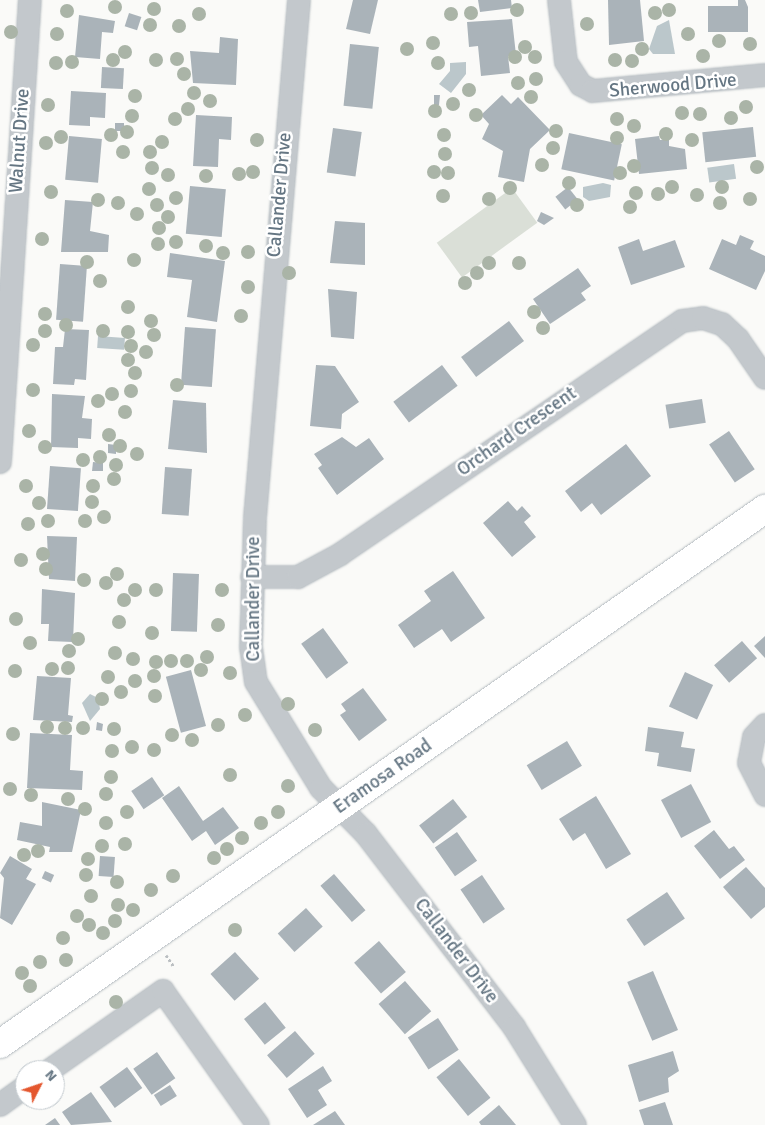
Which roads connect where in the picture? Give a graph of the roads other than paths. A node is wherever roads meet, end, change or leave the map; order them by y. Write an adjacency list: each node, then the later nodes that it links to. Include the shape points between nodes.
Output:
1 (30, 0): 5 (street, Walnut Drive)
2 (299, 0): 9 (street, Callander Drive)
3 (559, 0): 4 (street, Sherwood Drive, via 566,62 581,85 593,91)
4 (765, 75)
5 (8, 207): 7 (street, Walnut Drive)
6 (765, 378): 9 (street, Orchard Crescent, via 738,339 722,324 703,318 682,322 339,555 298,577)
7 (0, 462)
8 (765, 509): 12 (main road, Eramosa Road)
9 (252, 577): 12 (street, Callander Drive, via 256,682 313,776)
10 (765, 725): 11 (street, via 754,737 749,763)
11 (765, 795)
12 (341, 806): 13 (main road, Eramosa Road); 18 (street, Callander Drive, via 514,1027)
13 (0, 1044)
14 (64, 1060): 17 (street, via 163,991)
15 (15, 1094): 16 (street)
16 (0, 1105)
17 (258, 1125)
18 (575, 1125)

